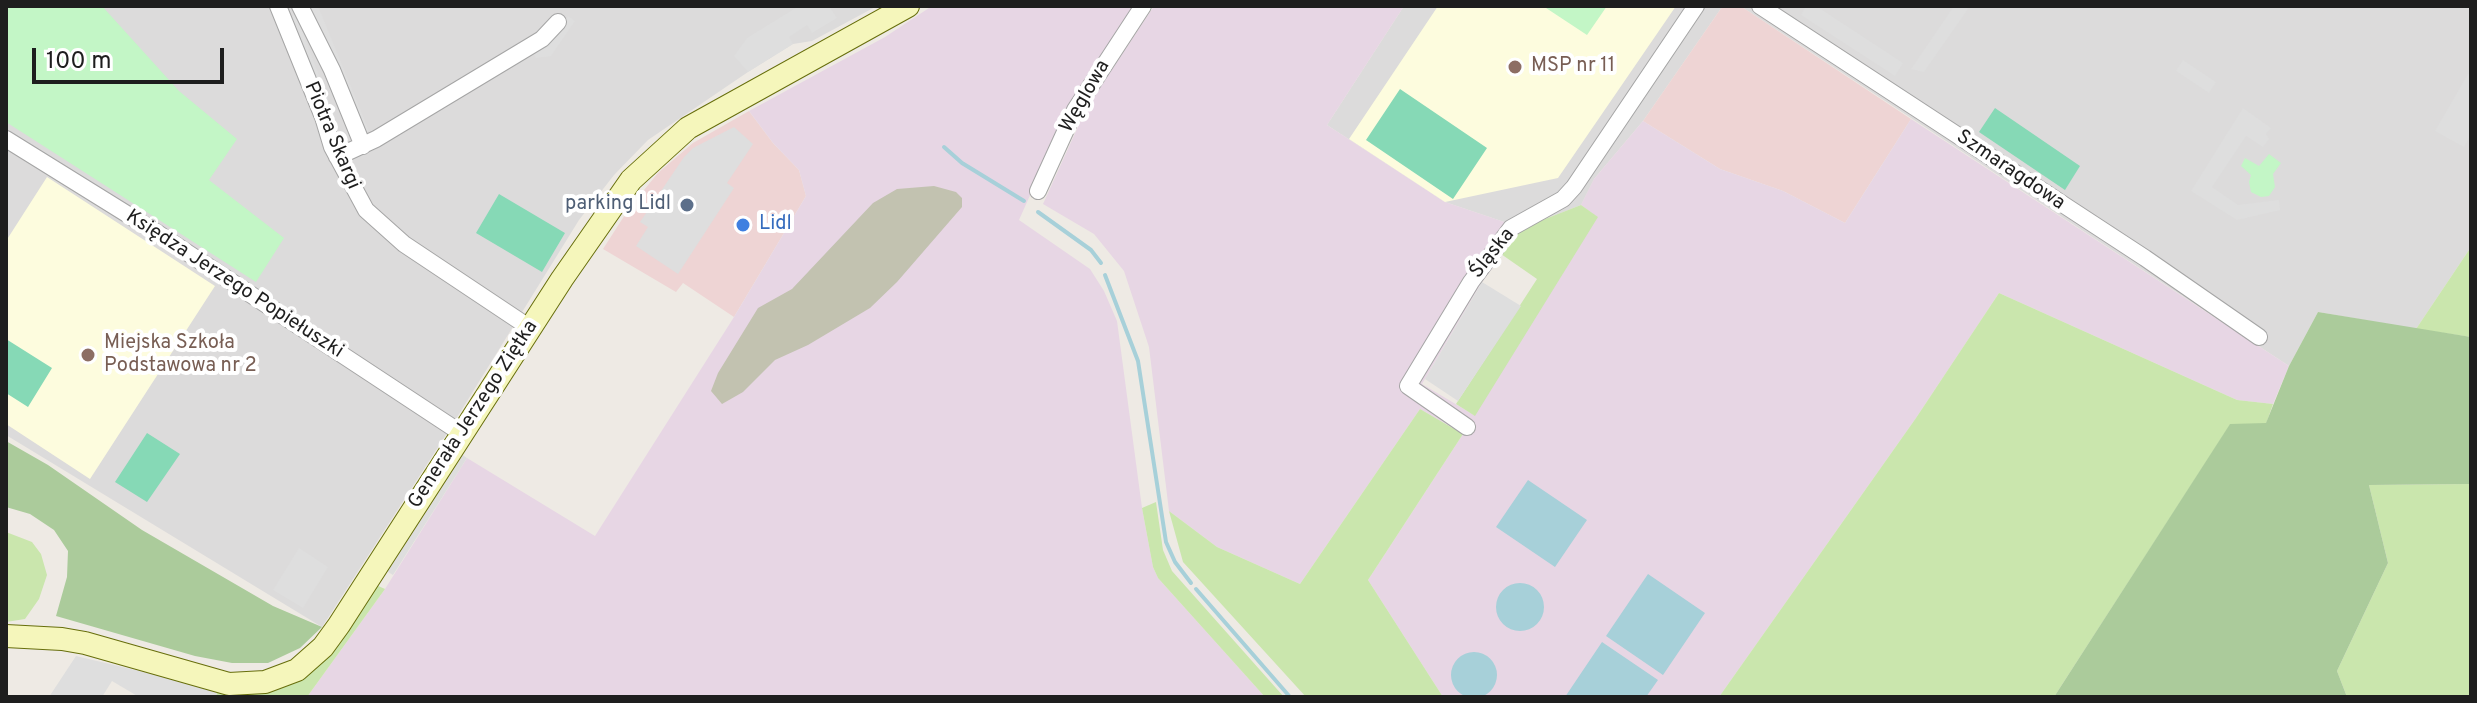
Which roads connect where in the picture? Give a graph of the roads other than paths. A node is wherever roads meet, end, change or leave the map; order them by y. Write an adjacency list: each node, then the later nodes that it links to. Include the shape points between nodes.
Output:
1 (298, 6): 6 (street); 9 (street)
2 (908, 6): 12 (street, Generała Jerzego Ziętka, via 688,128 631,180)
3 (1143, 6): 11 (street, Węglowa, via 1075,110)
4 (1696, 6): 14 (street, Śląska, via 1574,187 1563,199 1511,228 1471,282 1408,386)
5 (1760, 6): 13 (street, Szmaragdowa)
6 (279, 8): 10 (street, Piotra Skargi)
7 (558, 22): 9 (street, via 542,39)
8 (6, 139): 15 (street, Księdza Jerzego Popiełuszki)
9 (363, 146): 10 (street)
10 (337, 157): 12 (street, Piotra Skargi, via 359,202 381,225)
11 (1038, 191)
12 (530, 328): 15 (street, Generała Jerzego Ziętka)
13 (2259, 337)
14 (1467, 427)
15 (461, 433): 16 (street, Generała Jerzego Ziętka, via 323,647 297,670 265,682 229,684 85,643)
16 (6, 636)

